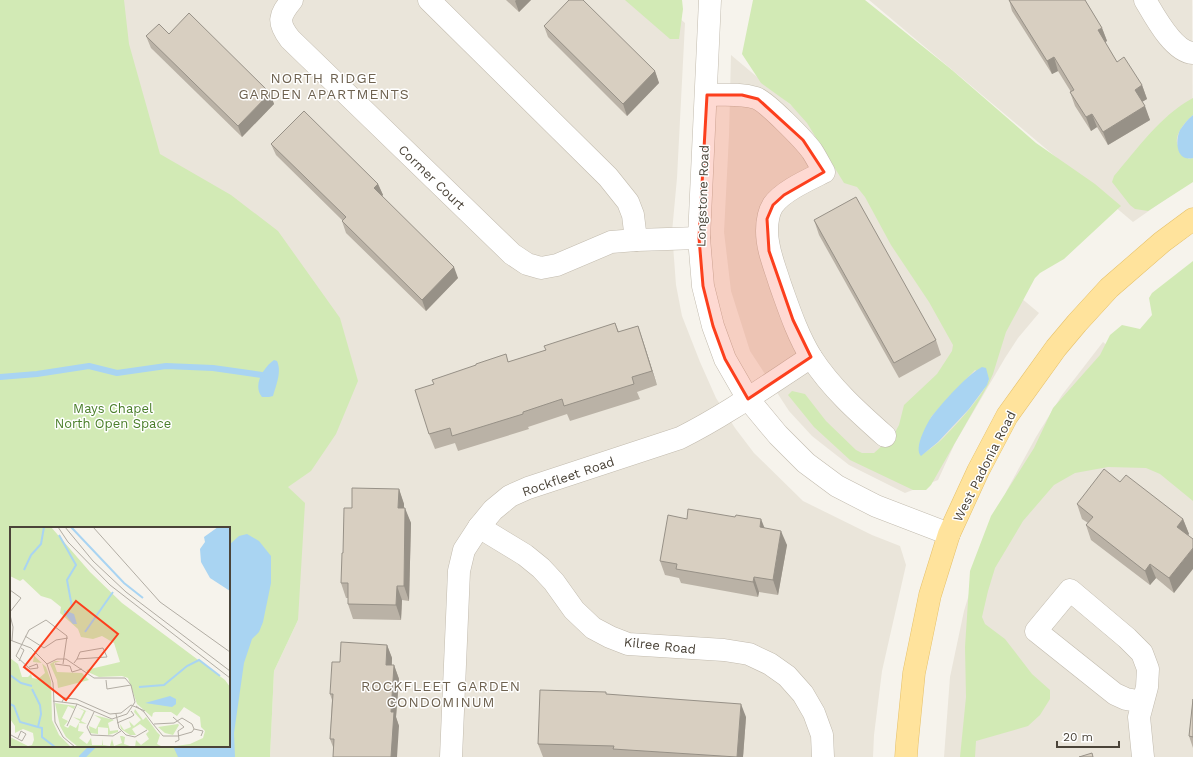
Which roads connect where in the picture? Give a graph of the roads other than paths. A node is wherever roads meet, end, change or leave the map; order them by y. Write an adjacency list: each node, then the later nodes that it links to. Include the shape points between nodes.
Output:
1 (292, 0): 9 (street, Cormer Court, via 283,11 280,21 290,39 527,264 541,268 557,265 611,242)
2 (429, 0): 9 (street, via 608,177 628,202)
3 (710, 0): 6 (street, Longstone Road)
4 (1145, 0): 5 (street, via 1165,32 1178,46)
5 (1193, 53)
6 (707, 95): 8 (street, Longstone Road); 10 (street, via 742,95 758,99 803,140 824,172 784,195 773,205 767,218 769,252 800,338)
7 (1193, 219): 14 (main road, West Padonia Road, via 1109,288 1056,348 1007,416)
8 (699, 238): 9 (street, Cormer Court); 11 (street, Longstone Road, via 703,286 713,326 725,359)
9 (636, 240)
10 (811, 357): 11 (street, Rockfleet Road); 12 (street, via 845,400)
11 (748, 399): 13 (street, Rockfleet Road, via 680,438 510,496 493,510); 14 (street, Longstone Road, via 806,463 837,486 876,506)
12 (885, 436)
13 (479, 527): 16 (street, Rockfleet Road, via 464,550 459,571); 17 (street, Kilree Road, via 525,555 541,568 574,610 593,628 610,637 628,644 749,654 770,664 787,676 803,694 814,713 822,735)
14 (949, 534): 18 (main road, West Padonia Road, via 930,595 914,673)
15 (1143, 702): 15 (street, via 1148,669 1142,653 1070,590 1036,631 1115,694); 19 (street, via 1139,717)
16 (451, 757)
17 (823, 757)
18 (906, 757)
19 (1143, 757)

